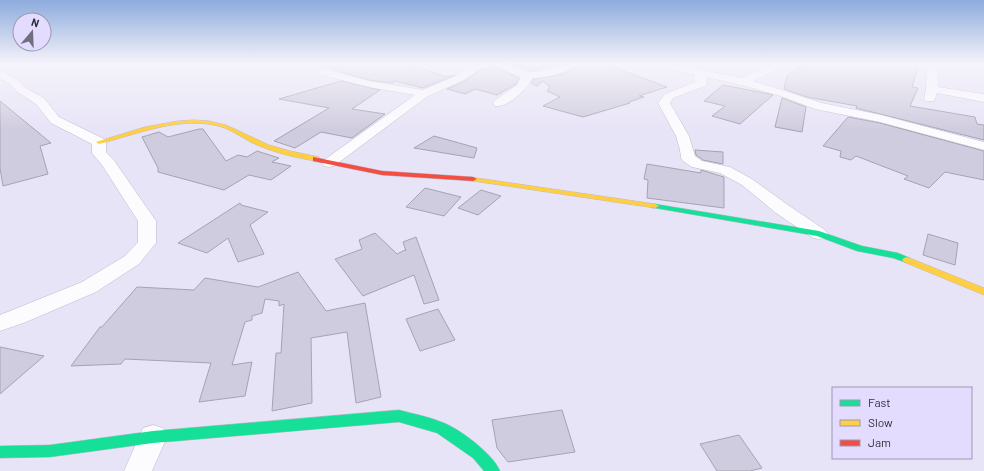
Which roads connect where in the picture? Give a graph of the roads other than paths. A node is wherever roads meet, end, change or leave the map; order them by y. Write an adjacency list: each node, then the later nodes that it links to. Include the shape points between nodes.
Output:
1 (17, 86): 11 (street, via 40,101 55,120)
2 (384, 86): 8 (street)
3 (442, 86): 8 (street)
4 (522, 86): 10 (street)
5 (696, 86): 14 (street, via 669,96 664,103 684,136 688,158 697,164 725,170 747,182)
6 (757, 86): 12 (street, via 818,106 881,119)
7 (931, 86): 9 (street, via 931,94)
8 (424, 94): 13 (street)
9 (984, 98)
10 (499, 103)
11 (99, 142): 13 (street, via 158,126 206,122 224,126 260,144); 16 (street, via 99,153 108,162 147,221 147,243 132,260 89,287)
12 (984, 146)
13 (329, 164): 14 (street, via 382,174 445,176 492,181)
14 (819, 234): 15 (street, via 860,249 895,255)
15 (984, 292)
16 (0, 323)
17 (153, 437): 18 (street, via 50,451); 19 (street); 20 (street, via 399,416 440,428 478,453)
18 (0, 452)
19 (138, 471)
20 (493, 471)

